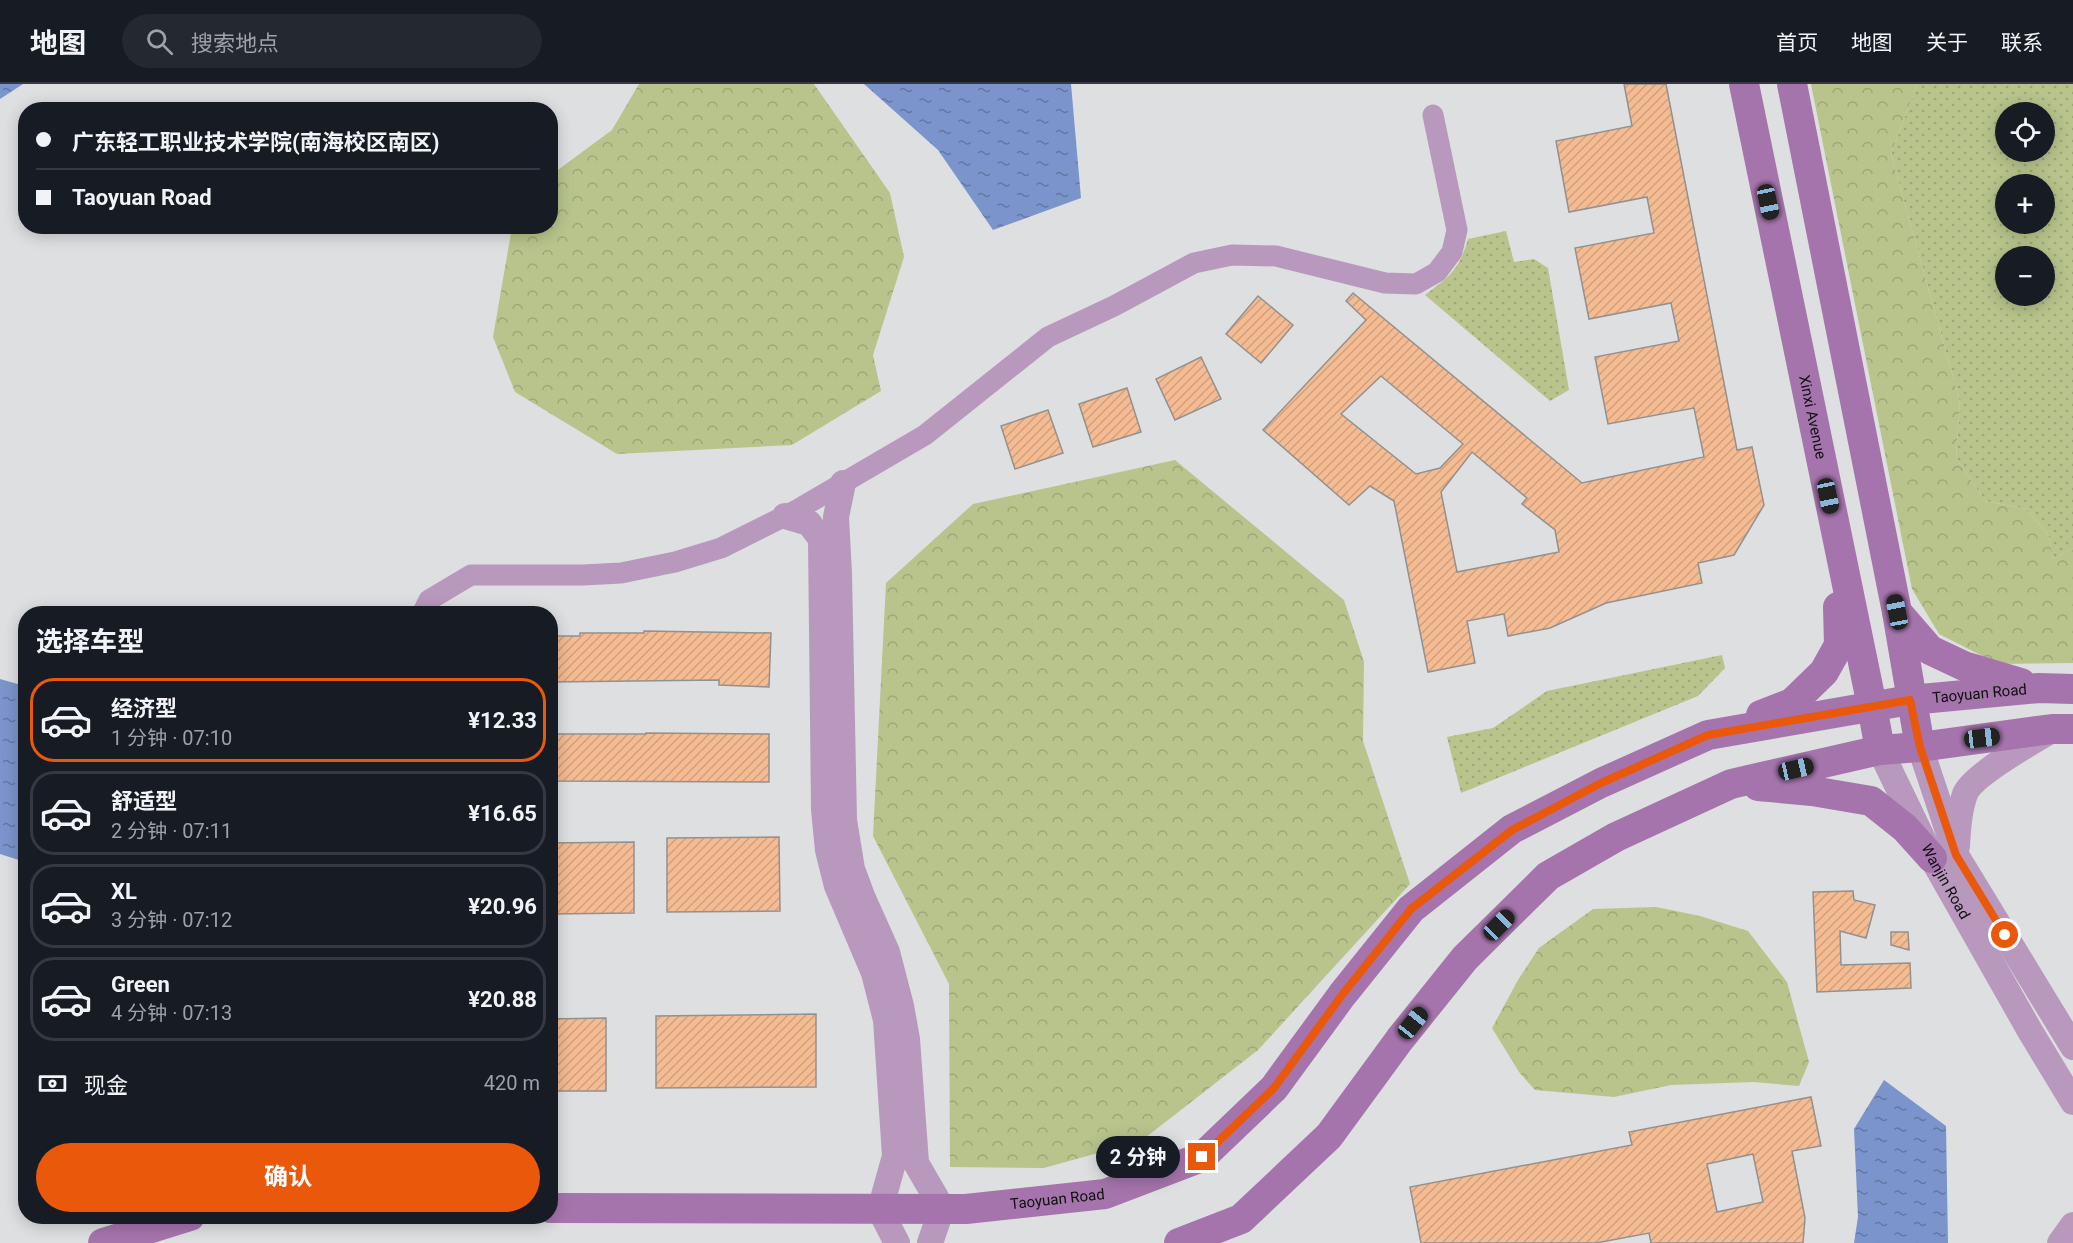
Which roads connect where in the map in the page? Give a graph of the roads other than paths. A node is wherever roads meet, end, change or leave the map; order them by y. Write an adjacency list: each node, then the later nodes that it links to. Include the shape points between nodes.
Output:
1 (1744, 84): 6 (main road, Xinxi Avenue)
2 (1792, 84): 8 (main road)
3 (1433, 115): 4 (street, via 1457,230 1452,252 1437,272 1416,284 1386,283 1276,256 1232,255 1194,263 1048,337 925,435)
4 (843, 483): 5 (street); 22 (street, via 836,517 844,820 852,869 887,952 901,1006 916,1163)
5 (785, 516): 7 (street, via 721,548 621,573 471,575 429,600); 23 (street, via 808,523 821,539 824,810 828,850 837,886 874,973 886,1020 895,1156)
6 (1838, 541): 12 (main road, Xinxi Avenue); 14 (main road, via 1839,645 1824,672 1792,703)
7 (426, 606)
8 (1897, 612): 9 (main road, via 1930,650 1964,666); 11 (main road)
9 (2039, 688): 10 (main road); 11 (main road, Taoyuan Road)
10 (2073, 689)
11 (1910, 700): 12 (main road, Taoyuan Road); 15 (main road)
12 (1872, 706): 14 (main road, Taoyuan Road); 16 (main road, Xinxi Avenue)
13 (2063, 729): 15 (main road); 18 (street, via 1992,767 1966,792)
14 (1708, 735): 22 (main road, Taoyuan Road, via 1601,783 1512,830 1411,909 1274,1088 1202,1157 1105,1194)
15 (1920, 747): 16 (main road); 18 (street, Wanjin Road)
16 (1880, 750): 17 (main road); 18 (street, Wanjin Road)
17 (1731, 784): 18 (main road, via 1871,801); 29 (main road, via 1617,837 1548,876 1466,958 1329,1136 1242,1219)
18 (1944, 856): 19 (street, Wanjin Road); 20 (street, Wanjin Road, via 2030,1031)
19 (2073, 1047)
20 (2073, 1102)
21 (558, 1208): 23 (main road, Taoyuan Road)
22 (942, 1209): 23 (main road, Taoyuan Road); 28 (street)
23 (880, 1210): 27 (street)
24 (165, 1224): 26 (main road)
25 (2073, 1225): 30 (street)
26 (104, 1243)
27 (897, 1243)
28 (930, 1243)
29 (1179, 1243)
30 (2060, 1243)

